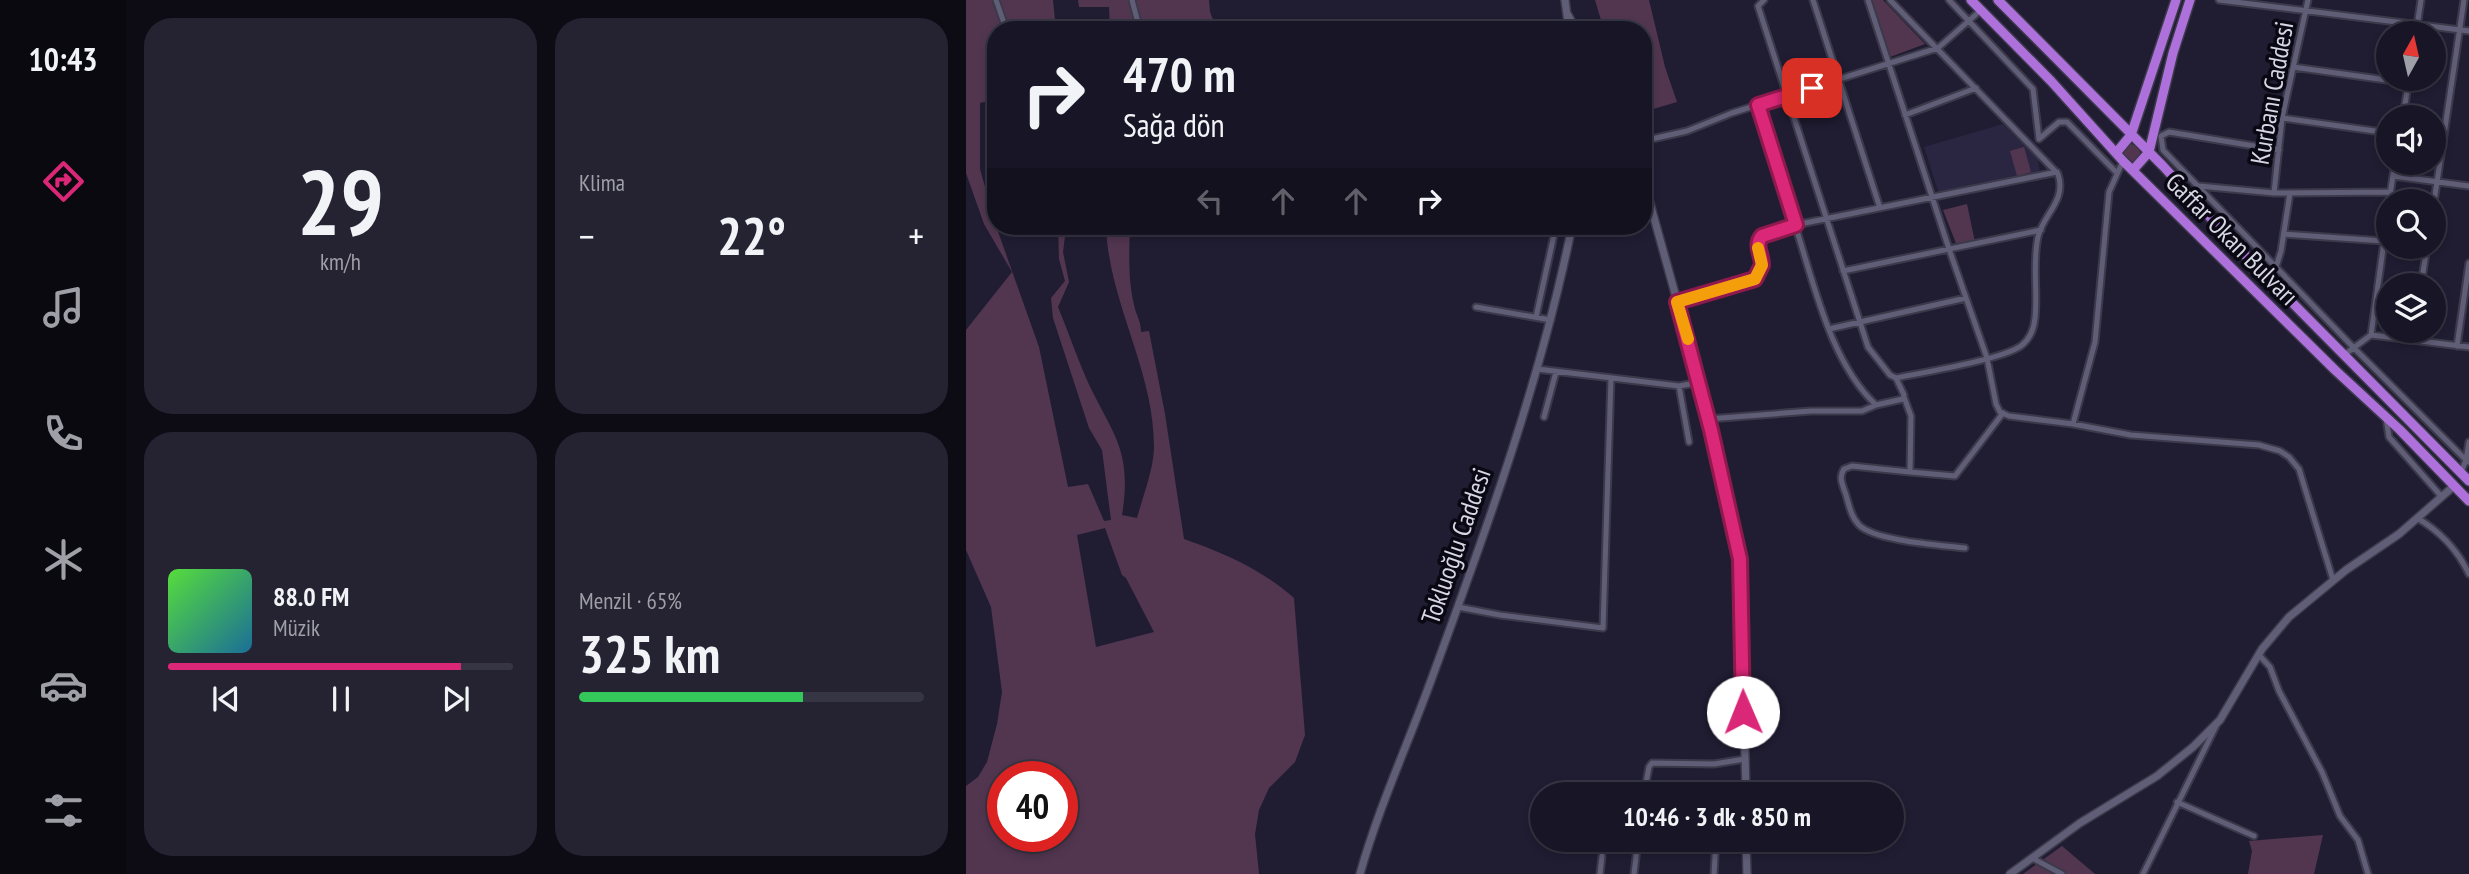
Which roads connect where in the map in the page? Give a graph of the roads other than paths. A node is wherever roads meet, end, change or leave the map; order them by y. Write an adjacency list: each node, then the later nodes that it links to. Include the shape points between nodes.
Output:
1 (996, 0): 21 (street)
2 (1132, 0): 22 (street)
3 (1565, 0): 20 (street)
4 (1764, 0): 37 (street, via 1758,6)
5 (1812, 0): 35 (street)
6 (1868, 0): 32 (street)
7 (1890, 0): 31 (street)
8 (1949, 0): 25 (street)
9 (1971, 0): 18 (highway, Gaffar Okan Bulvarı)
10 (1998, 0): 42 (highway, Gaffar Okan Bulvarı)
11 (2176, 0): 42 (highway)
12 (2190, 0): 47 (highway)
13 (2219, 0): 17 (street)
14 (2308, 0): 19 (street, Kurbanı Caddesi)
15 (2421, 0): 27 (street)
16 (2464, 0): 29 (street)
17 (2232, 1): 19 (street)
18 (1981, 10): 25 (street); 48 (highway, Gaffar Okan Bulvarı)
19 (2306, 11): 26 (street); 33 (street, Kurbanı Caddesi)
20 (1567, 12): 23 (street); 24 (street)
21 (1003, 21)
22 (1138, 21)
23 (1568, 21)
24 (1572, 21)
25 (1969, 21): 31 (street); 44 (street, via 2033,89)
26 (2398, 21)
27 (2417, 21)
28 (2446, 28): 29 (street)
29 (2460, 30): 30 (street); 54 (street)
30 (2469, 31)
31 (1938, 48): 32 (street); 36 (street)
32 (1889, 64): 35 (street); 39 (street)
33 (2294, 67): 34 (street); 40 (street, Kurbanı Caddesi)
34 (2376, 77)
35 (1838, 80): 37 (street); 63 (street)
36 (1976, 88): 39 (street); 45 (street)
37 (1787, 96): 38 (street); 65 (street)
38 (1758, 105): 43 (street); 66 (street)
39 (1905, 115): 62 (street)
40 (2283, 118): 41 (street); 46 (street, Kurbanı Caddesi)
41 (2376, 131)
42 (2131, 135): 47 (highway, Gaffar Okan Bulvarı); 48 (highway)
43 (1652, 139)
44 (2039, 139): 45 (street); 52 (street, via 2059,122 2067,122)
45 (2032, 146): 51 (street)
46 (2279, 150): 55 (street, via 2165,133 2160,139 2163,150); 60 (street, Kurbanı Caddesi)
47 (2150, 152): 50 (highway); 90 (highway, Gaffar Okan Bulvarı)
48 (2116, 153): 49 (highway, Gaffar Okan Bulvarı)
49 (2123, 161): 50 (highway, Gaffar Okan Bulvarı); 52 (street)
50 (2133, 170): 102 (highway, Gaffar Okan Bulvarı)
51 (2057, 172): 62 (street); 67 (street, via 2060,193)
52 (2117, 173): 104 (street, via 2109,192 2095,342)
53 (2393, 176): 54 (street); 57 (street)
54 (2437, 182): 56 (street); 58 (street)
55 (2200, 186): 60 (street); 75 (street)
56 (2469, 186)
57 (2391, 189)
58 (2436, 189)
59 (2376, 192): 61 (street)
60 (2274, 193): 61 (street)
61 (2290, 193): 68 (street)
62 (1933, 198): 63 (street); 72 (street)
63 (1880, 208): 65 (street)
64 (1652, 211): 78 (street)
65 (1826, 219): 66 (street); 76 (street)
66 (1796, 225): 78 (street, via 1759,239 1762,265 1755,279); 83 (street)
67 (2041, 230): 72 (street); 91 (street, via 2032,331 2021,346)
68 (2284, 234): 71 (street); 75 (street)
69 (1554, 235): 80 (street)
70 (1570, 235): 81 (street, Tokluoğlu Caddesi)
71 (2376, 240)
72 (1950, 249): 76 (street); 77 (street)
73 (2382, 259): 84 (street)
74 (2469, 263): 87 (street)
75 (2276, 267): 89 (street)
76 (1843, 271): 82 (street)
77 (1966, 298): 82 (street); 91 (street)
78 (1677, 302): 96 (street)
79 (1476, 307): 80 (street)
80 (1536, 317): 81 (street)
81 (1551, 320): 92 (street, Tokluoğlu Caddesi)
82 (1860, 322): 83 (street); 95 (street, via 1868,347)
83 (1829, 329): 99 (street, via 1843,361)
84 (2371, 335): 85 (street); 89 (street)
85 (2376, 336)
86 (2434, 343): 87 (street)
87 (2457, 346): 88 (street)
88 (2469, 347)
89 (2354, 348): 90 (street); 107 (street)
90 (2344, 355): 109 (highway, Gaffar Okan Bulvarı)
91 (1987, 358): 95 (street); 100 (street, via 1996,404)
92 (1537, 369): 93 (street); 118 (street, Tokluoğlu Caddesi)
93 (1556, 372): 94 (street); 101 (street)
94 (1611, 378): 97 (street); 118 (street, via 1603,628)
95 (1896, 378): 98 (street)
96 (1699, 380): 97 (street); 103 (street)
97 (1679, 386): 105 (street)
98 (1904, 397): 99 (street); 108 (street, via 1912,416)
99 (1876, 405): 103 (street, via 1862,411)
100 (2003, 413): 104 (street); 108 (street, via 1955,476)
101 (1544, 417)
102 (2386, 418): 111 (highway, Gaffar Okan Bulvarı); 112 (street, via 2389,437)
103 (1708, 419): 121 (street, via 1740,559)
104 (2073, 424): 117 (street, via 2131,435 2259,445 2290,457 2299,469)
105 (1689, 442)
106 (2469, 442): 107 (street)
107 (2468, 461): 109 (street)
108 (1910, 472): 115 (street, via 1844,469 1841,480 1855,520 1874,533 1901,540)
109 (2460, 472): 110 (highway, Gaffar Okan Bulvarı)
110 (2469, 481)
111 (2454, 486): 112 (street); 113 (highway, Gaffar Okan Bulvarı)
112 (2442, 497): 114 (street)
113 (2469, 501)
114 (2417, 518): 116 (street, via 2451,545); 117 (street)
115 (1965, 548)
116 (2469, 574)
117 (2333, 580): 119 (street, via 2289,617)
118 (1458, 607): 131 (street, Tokluoğlu Caddesi)
119 (2259, 655): 120 (street); 139 (street, via 2270,667 2340,816 2358,840)
120 (2217, 723): 124 (street); 130 (street, via 2157,776)
121 (1745, 759): 122 (street, via 1714,764 1652,763); 123 (street)
122 (1646, 782)
123 (1746, 782)
124 (2177, 802): 125 (street); 138 (street)
125 (2254, 836)
126 (1636, 852): 133 (street)
127 (1716, 852): 134 (street)
128 (1746, 852): 135 (street)
129 (1602, 856): 132 (street)
130 (2032, 858): 136 (street); 137 (street)
131 (1360, 874)
132 (1600, 874)
133 (1634, 874)
134 (1714, 874)
135 (1746, 874)
136 (2010, 874)
137 (2062, 874)
138 (2143, 874)
139 (2368, 874)

